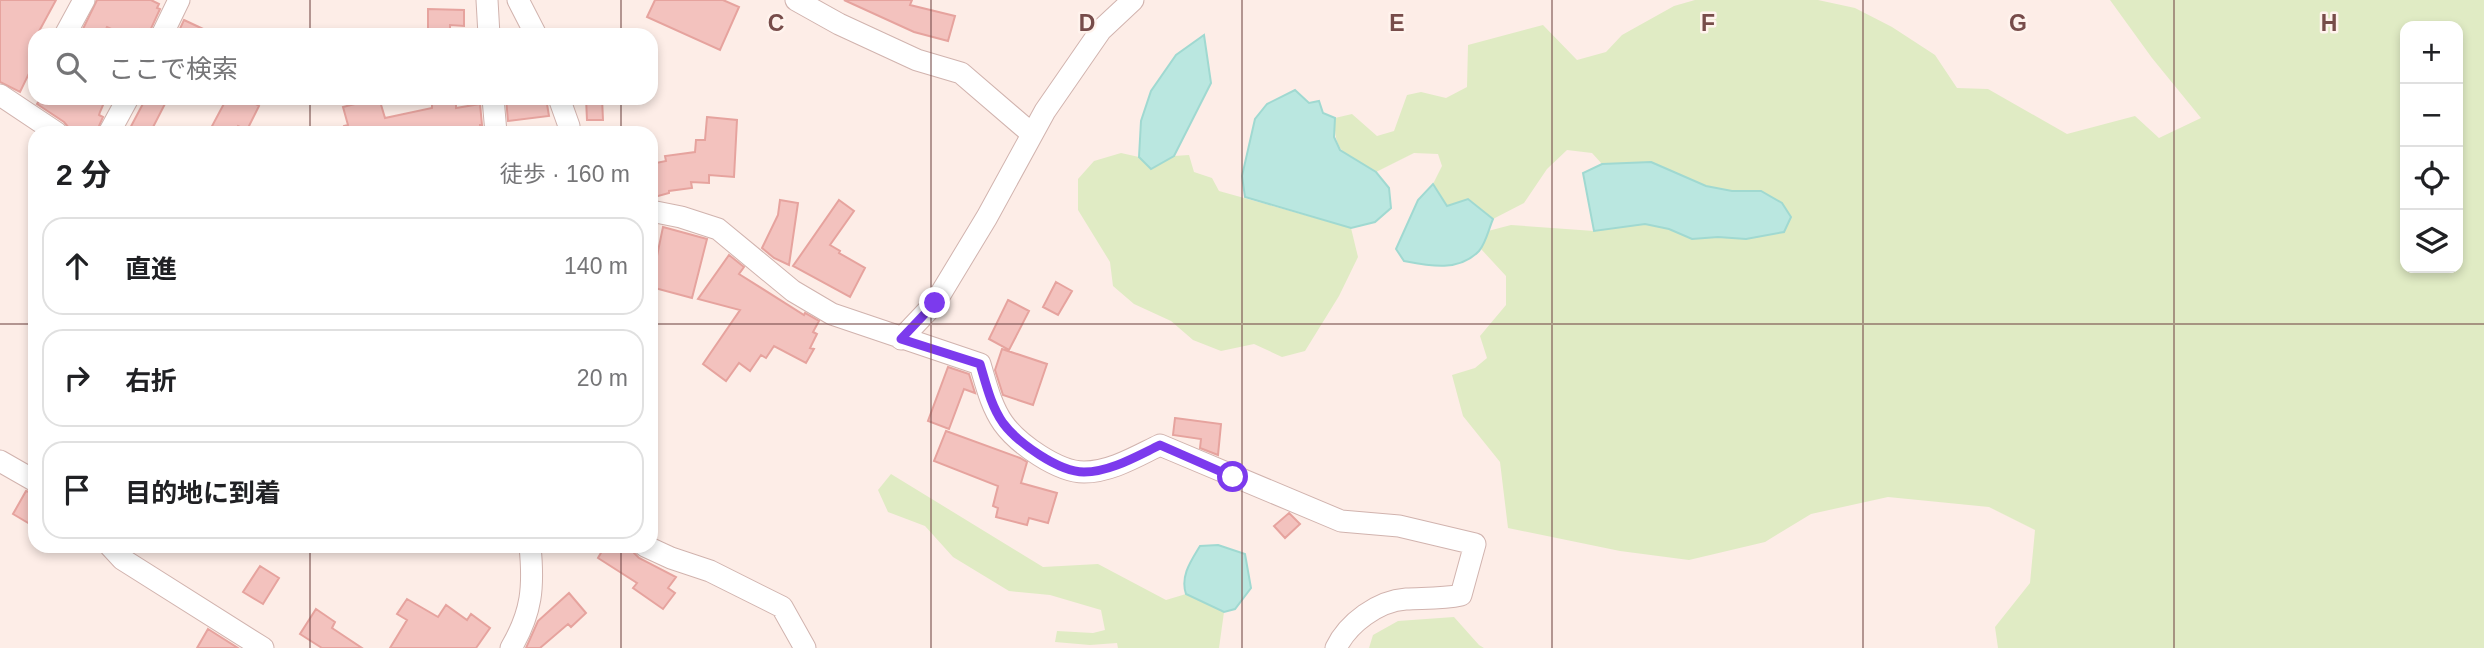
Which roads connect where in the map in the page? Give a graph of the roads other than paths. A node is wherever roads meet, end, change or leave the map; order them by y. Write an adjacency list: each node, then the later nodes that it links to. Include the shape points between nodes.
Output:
1 (84, 0): 7 (street)
2 (179, 0): 8 (street)
3 (487, 0): 9 (street)
4 (518, 0): 10 (street)
5 (796, 0): 21 (street, via 916,60 961,73)
6 (1133, 0): 21 (street, via 1101,30)
7 (69, 28)
8 (165, 28)
9 (489, 28)
10 (532, 28)
11 (0, 95): 12 (street)
12 (28, 102)
13 (33, 105): 17 (street)
14 (124, 105): 18 (street)
15 (494, 105): 19 (street)
16 (562, 105): 20 (street)
17 (51, 126)
18 (113, 126)
19 (495, 126)
20 (569, 126)
21 (1032, 135): 23 (street, via 935,303)
22 (658, 212): 23 (street, via 718,229 793,291 832,314)
23 (901, 339): 32 (street, via 980,364 1004,424 1039,456 1059,466 1083,472 1116,465 1160,445 1340,521 1399,526 1475,544 1461,595 1381,605 1356,622)
24 (0, 461): 25 (street)
25 (28, 477)
26 (658, 551): 31 (street, via 782,607)
27 (116, 553): 29 (street)
28 (531, 553): 30 (street, via 533,578 524,624)
29 (263, 648)
30 (511, 648)
31 (805, 648)
32 (1336, 648)

